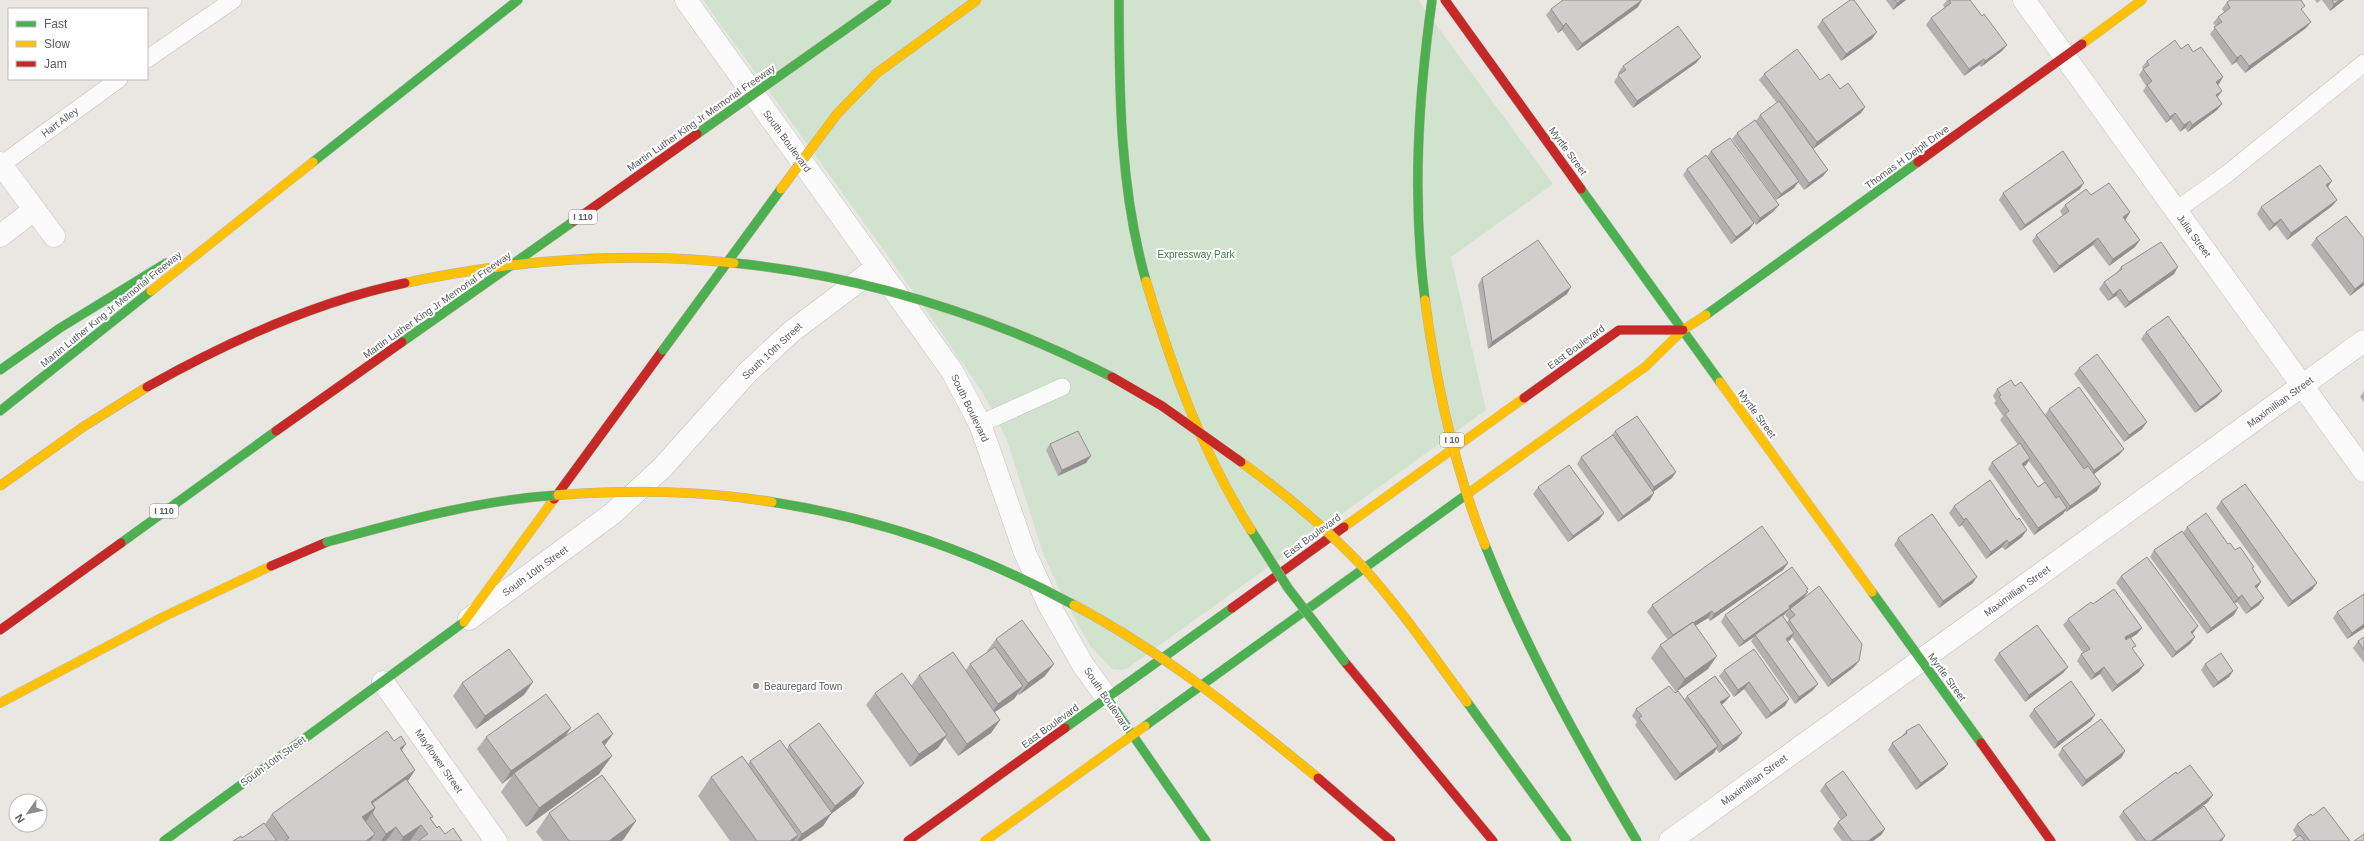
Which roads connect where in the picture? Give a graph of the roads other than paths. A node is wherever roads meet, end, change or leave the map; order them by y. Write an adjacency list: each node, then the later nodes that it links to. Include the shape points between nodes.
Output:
1 (233, 0): 12 (lane)
2 (518, 0): 18 (main road, Martin Luther King Jr Memorial Freeway)
3 (686, 0): 21 (street, South Boulevard)
4 (888, 0): 32 (main road, Martin Luther King Jr Memorial Freeway / I 110, bridge, via 276,431)
5 (977, 0): 31 (main road, bridge, via 877,73 837,114)
6 (1119, 0): 44 (main road, bridge, via 1118,90 1127,193 1136,244 1151,301 1165,349 1189,412 1228,493 1286,586 1311,621)
7 (1432, 0): 46 (main road, I 10, bridge, via 1421,81 1418,185 1424,288 1440,391 1466,491 1505,595 1546,681)
8 (1445, 0): 22 (main road, Myrtle Street)
9 (2024, 0): 11 (street, Julia Street)
10 (2142, 0): 11 (main road, Thomas H Delpit Drive)
11 (2064, 56): 17 (street, Julia Street); 22 (main road, Thomas H Delpit Drive, via 1731,298)
12 (148, 58)
13 (2364, 63): 17 (lane, via 2227,174)
14 (118, 80): 15 (lane, Hart Alley)
15 (0, 164): 16 (street)
16 (34, 210): 19 (street); 20 (street)
17 (2176, 211): 25 (street, Julia Street)
18 (244, 216): 24 (main road, via 60,328); 27 (main road, Martin Luther King Jr Memorial Freeway)
19 (0, 236)
20 (54, 236)
21 (878, 267): 28 (street, South Boulevard, via 952,371); 31 (street, South 10th Street, via 791,332 748,372 662,468 612,514)
22 (1683, 330): 33 (main road, Myrtle Street); 35 (main road, East Boulevard, via 1619,330); 37 (main road, via 1645,367)
23 (2364, 341): 25 (street, Maximillian Street)
24 (0, 370)
25 (2302, 386): 29 (street, Julia Street); 33 (street, Maximillian Street)
26 (1062, 387): 28 (lane)
27 (0, 411)
28 (980, 424): 35 (street, South Boulevard, via 1025,553 1049,606 1083,665)
29 (2364, 471)
30 (0, 486): 45 (main road, bridge, via 107,410 165,377 282,322 361,294 441,276 521,263 602,257 665,256 752,263 860,282 948,307 1005,327 1112,376 1145,395 1259,476 1350,554 1389,598 1506,754)
31 (464, 622): 34 (main road, South 10th Street)
32 (0, 630)
33 (1921, 660): 47 (street, Maximillian Street); 48 (main road, Myrtle Street)
34 (383, 682): 38 (main road, South 10th Street); 39 (street, Mayflower Street)
35 (1107, 698): 37 (main road, South Boulevard); 40 (main road, East Boulevard)
36 (0, 703): 43 (main road, bridge, via 89,653 189,603 327,542 372,527 457,507 581,490 678,490 731,494 788,502 884,523 932,539 1028,579 1133,637 1282,748)
37 (1131, 735): 41 (main road); 42 (main road, South Boulevard)
38 (164, 841)
39 (496, 841)
40 (908, 841)
41 (985, 841)
42 (1206, 841)
43 (1391, 841)
44 (1493, 841)
45 (1567, 841)
46 (1637, 841)
47 (1670, 841)
48 (2051, 841)

